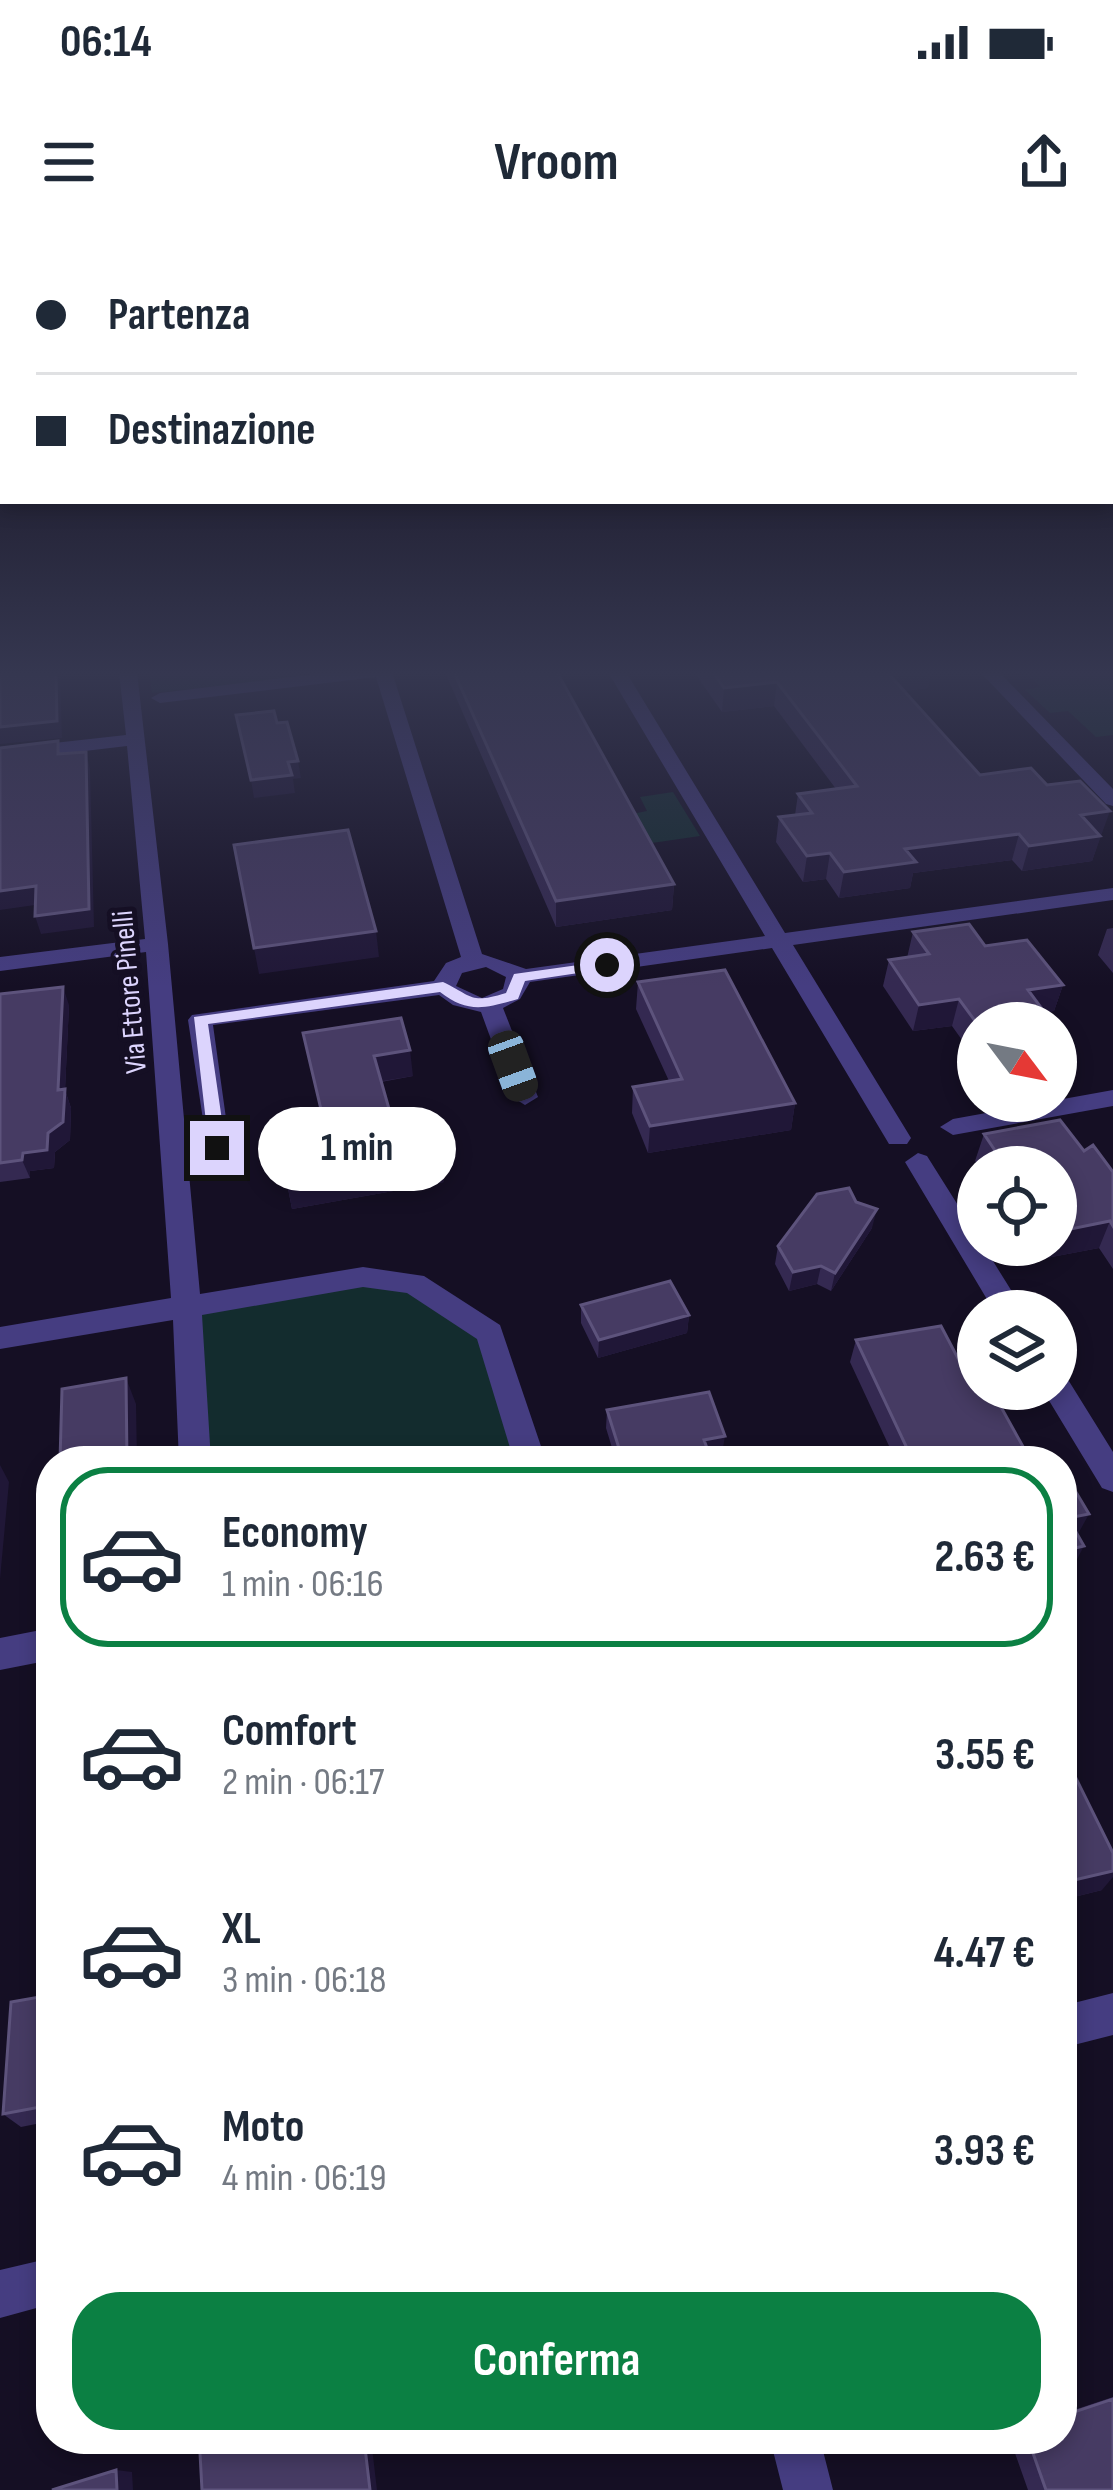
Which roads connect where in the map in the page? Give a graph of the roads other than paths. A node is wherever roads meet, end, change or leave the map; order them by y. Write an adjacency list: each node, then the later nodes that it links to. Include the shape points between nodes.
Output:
1 (138, 777): 8 (street, Via Ettore Pinelli)
2 (413, 777): 9 (street)
3 (681, 777): 7 (street)
4 (1091, 777): 5 (street)
5 (1113, 800)
6 (1113, 894): 7 (street)
7 (782, 941): 11 (street); 17 (street)
8 (158, 944): 10 (street); 21 (street, Via Ettore Pinelli)
9 (473, 961): 11 (street, via 507,965); 12 (street, via 449,971)
10 (0, 964)
11 (519, 977): 13 (street, via 513,995)
12 (443, 987): 13 (street, via 463,1003); 18 (street, via 200,1020)
13 (490, 1004): 14 (street)
14 (525, 1097)
15 (1113, 1098): 16 (street)
16 (953, 1127)
17 (898, 1138)
18 (217, 1148)
19 (918, 1162): 20 (street)
20 (997, 1290)
21 (187, 1306): 22 (street); 24 (street, Via Ettore Pinelli); 25 (street, via 363,1277 414,1283 490,1333)
22 (0, 1338)
23 (1070, 1410): 26 (street)
24 (194, 1446)
25 (525, 1446)
26 (1113, 1479)
27 (36, 1647): 28 (street)
28 (0, 1654)
29 (1113, 2014): 30 (street)
30 (1077, 2023)
31 (36, 2286): 32 (street)
32 (0, 2294)
33 (798, 2454): 34 (street)
34 (808, 2490)

